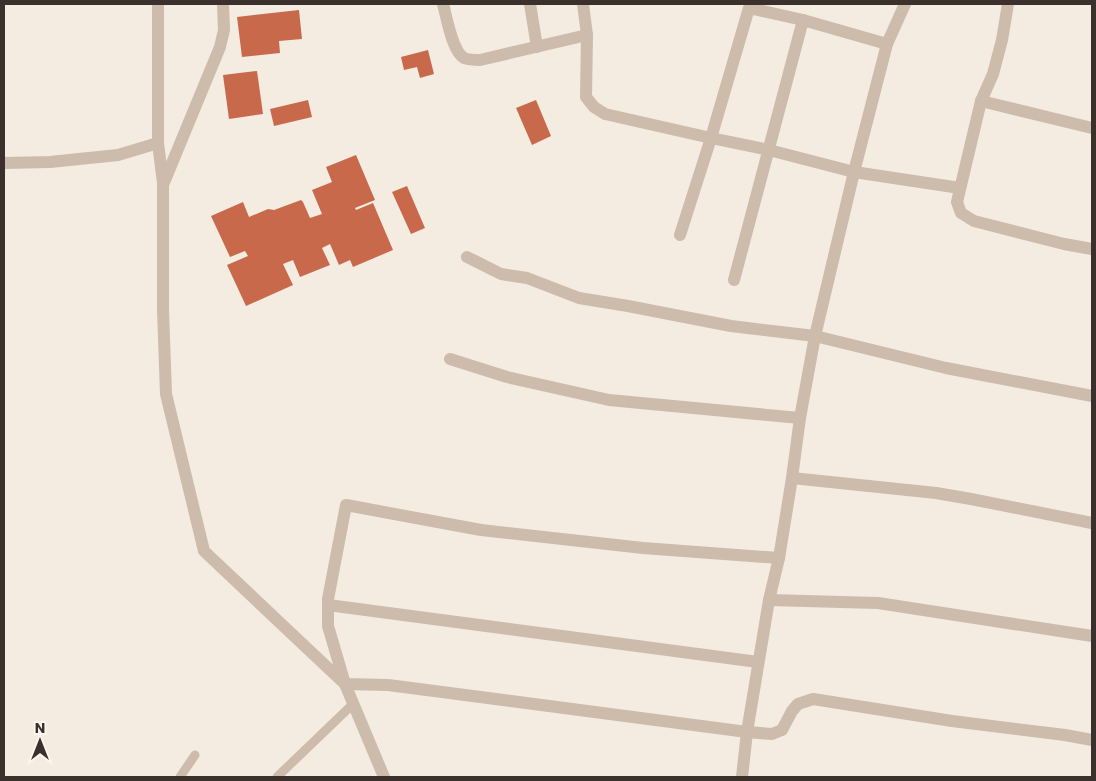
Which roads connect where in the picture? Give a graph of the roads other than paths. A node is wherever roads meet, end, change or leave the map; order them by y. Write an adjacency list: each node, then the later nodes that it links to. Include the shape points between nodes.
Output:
1 (158, 4): 15 (street)
2 (224, 4): 19 (street, via 220,47)
3 (443, 4): 11 (street, via 454,46 463,57 480,60)
4 (530, 4): 11 (street)
5 (583, 4): 9 (street)
6 (905, 4): 10 (street)
7 (1008, 4): 12 (street, via 993,74)
8 (803, 20): 10 (street); 14 (street, via 749,8); 16 (street)
9 (587, 34): 11 (street); 14 (street, via 586,97 594,108 605,114)
10 (887, 44): 18 (street)
11 (537, 48)
12 (981, 102): 13 (street); 20 (street)
13 (1092, 128)
14 (710, 138): 16 (street); 21 (street)
15 (158, 143): 17 (street, via 118,154 50,162); 19 (street)
16 (769, 150): 18 (street); 24 (street)
17 (4, 163)
18 (854, 172): 20 (street); 25 (street)
19 (163, 185): 36 (street, via 166,394 204,551)
20 (960, 188): 22 (street, via 957,202 961,213 974,222)
21 (680, 235)
22 (1092, 249)
23 (468, 257): 25 (street, via 501,274 527,278 579,298 731,326)
24 (734, 280)
25 (815, 336): 27 (street, via 946,368); 28 (street)
26 (450, 359): 28 (street, via 507,377 609,400)
27 (1092, 396)
28 (800, 418): 29 (street)
29 (792, 478): 30 (street, via 936,493); 31 (street)
30 (1092, 523)
31 (778, 558): 32 (street); 33 (street, via 633,547 481,530 346,505)
32 (769, 600): 34 (street, via 878,603); 35 (street)
33 (328, 605): 35 (street); 36 (street, via 328,626)
34 (1092, 636)
35 (758, 662): 38 (street)
36 (344, 684): 37 (street); 38 (street, via 442,692)
37 (353, 704): 42 (lane); 43 (street)
38 (747, 732): 39 (street, via 772,734 782,730 798,704 813,699); 44 (street)
39 (1092, 740)
40 (195, 755): 41 (lane)
41 (180, 777)
42 (277, 777)
43 (384, 777)
44 (742, 777)

